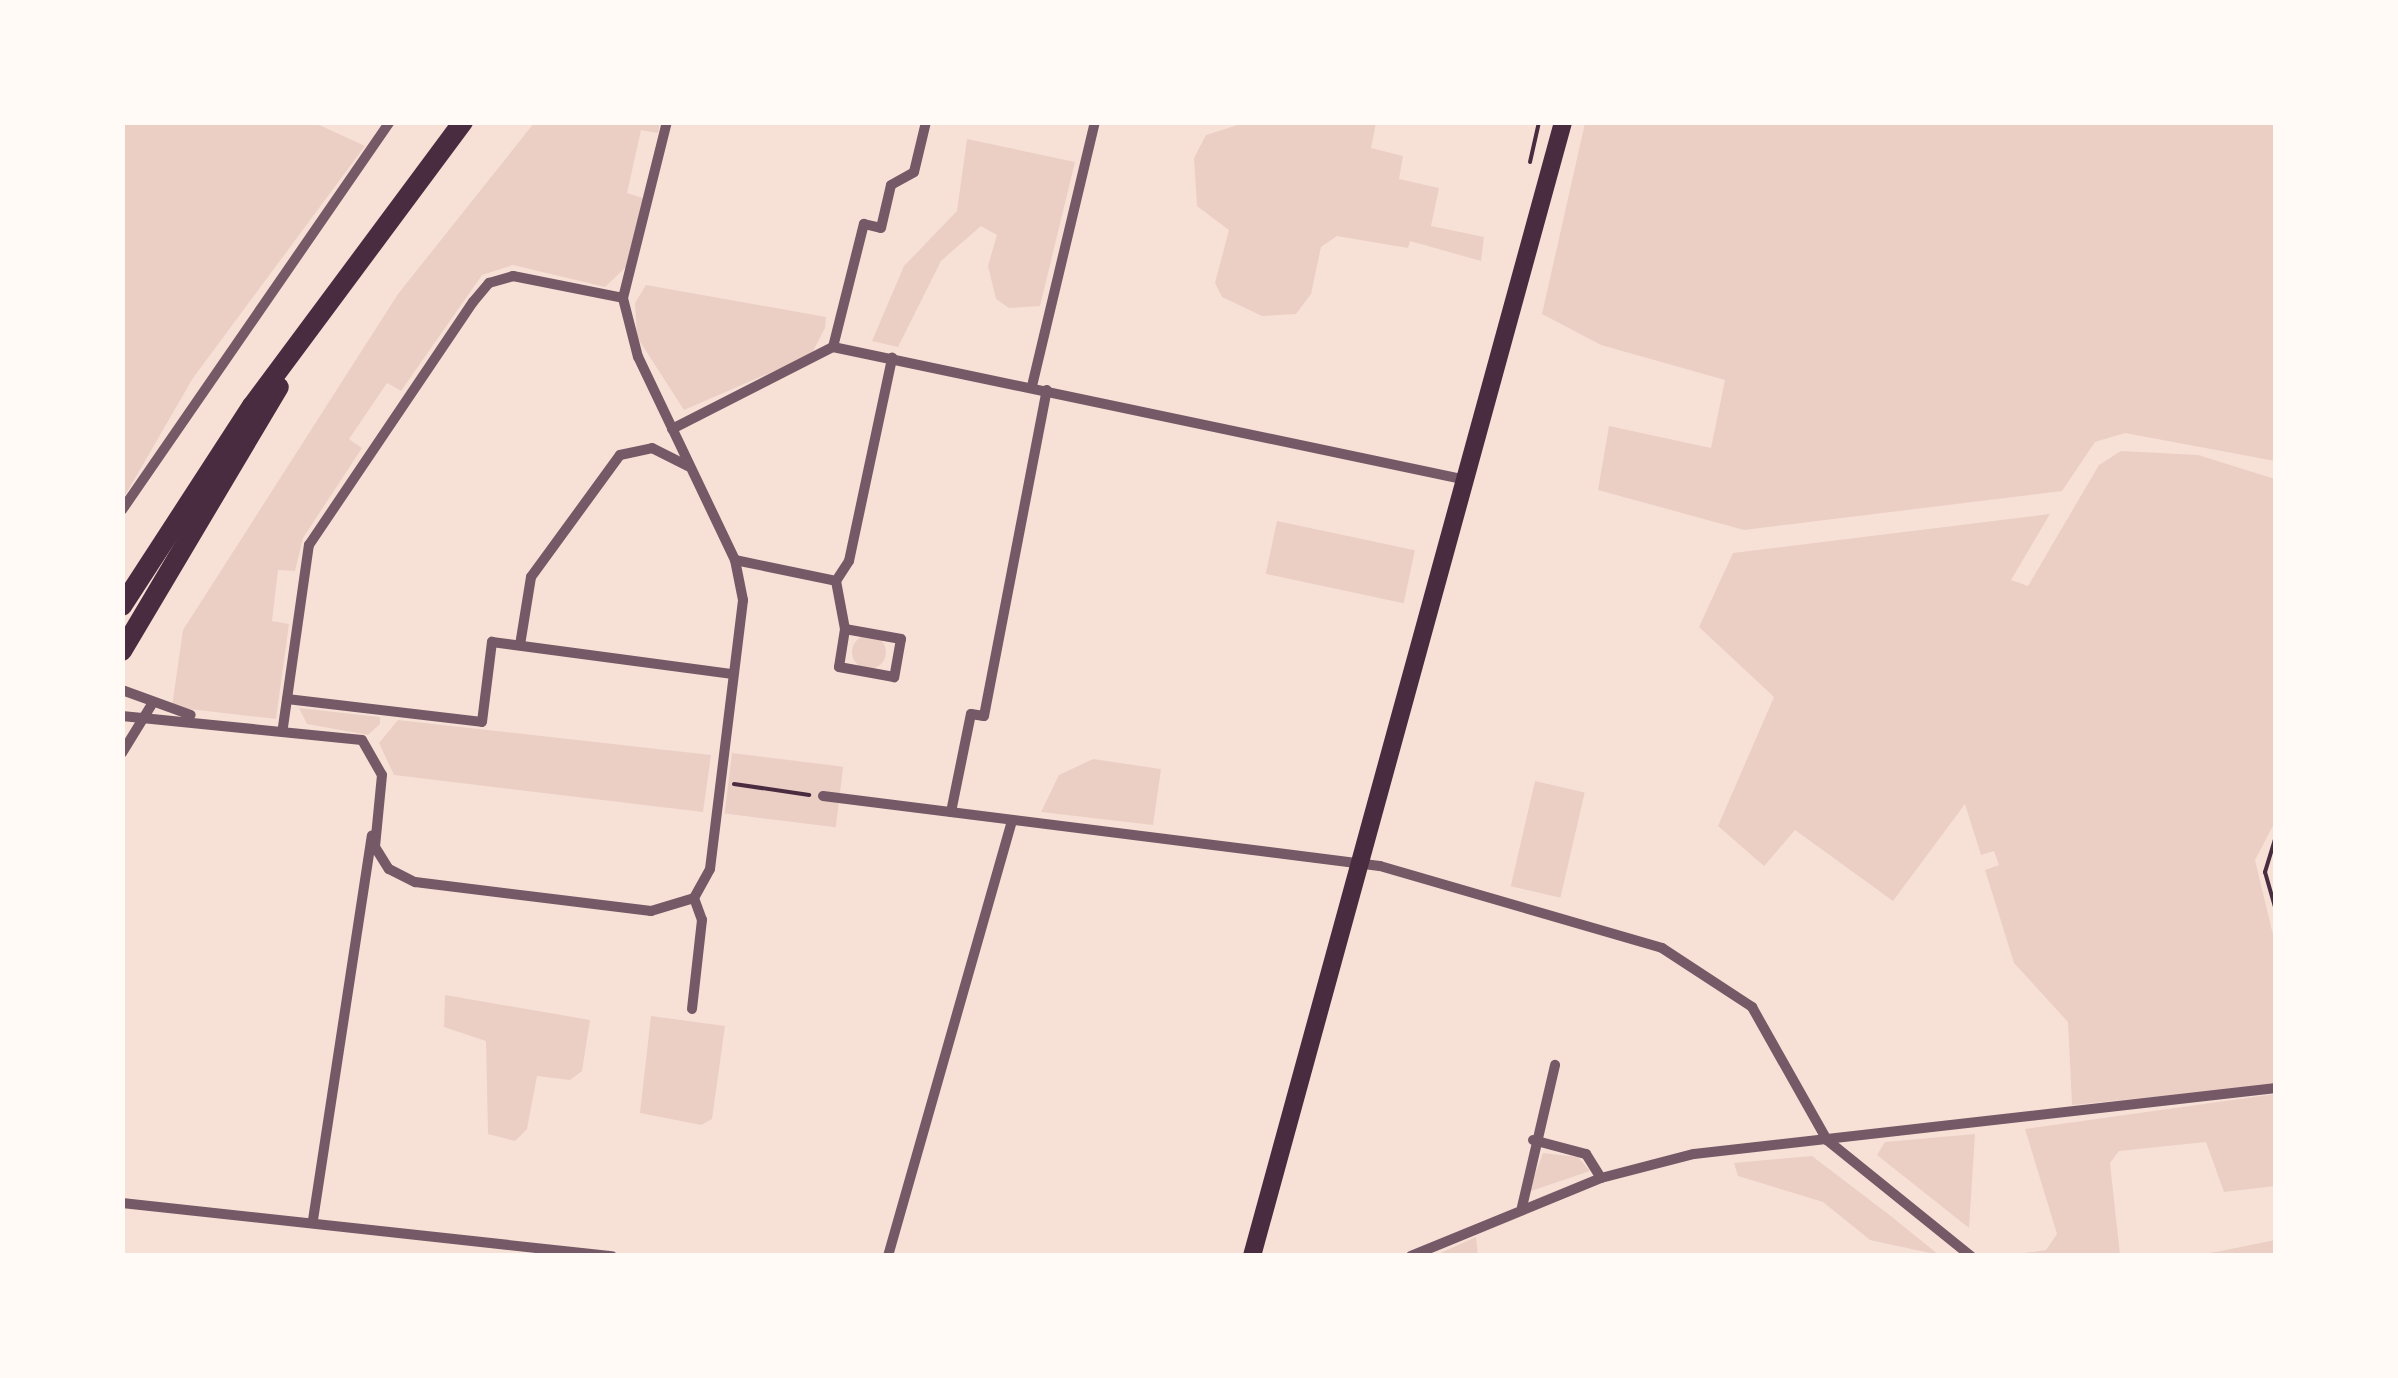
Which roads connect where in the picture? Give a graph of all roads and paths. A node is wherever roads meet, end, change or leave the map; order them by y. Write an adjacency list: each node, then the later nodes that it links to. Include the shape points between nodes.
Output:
1 (390, 122): 16 (street)
2 (463, 122): 9 (main road)
3 (667, 122): 7 (street)
4 (926, 122): 8 (street, via 914,172 891,185 881,228 864,224)
5 (1095, 122): 11 (street)
6 (1564, 122): 15 (main road)
7 (623, 298): 13 (street); 25 (street, via 514,276 489,283 314,534)
8 (833, 348): 10 (street); 13 (street)
9 (298, 350): 19 (main road); 22 (main road)
10 (892, 358): 11 (street); 18 (street, via 848,561)
11 (1032, 386): 12 (street)
12 (1047, 390): 15 (street); 34 (street, via 984,716 971,714)
13 (672, 429): 14 (street)
14 (690, 468): 17 (street); 21 (street, via 652,448 620,455 531,577)
15 (1468, 481): 38 (main road)
16 (122, 510)
17 (735, 560): 18 (street); 23 (street, via 744,600)
18 (836, 580): 20 (street)
19 (122, 606)
20 (844, 629): 20 (street, via 839,666 894,676 901,639)
21 (520, 645): 23 (street); 25 (street, via 492,642 482,722)
22 (122, 651)
23 (733, 674): 32 (street)
24 (122, 690): 26 (street)
25 (288, 699): 30 (street)
26 (152, 704): 28 (street); 29 (street)
27 (122, 716): 28 (street)
28 (143, 720): 29 (street); 31 (street)
29 (206, 720): 30 (street)
30 (284, 727): 36 (street, via 350,735 372,749 382,775)
31 (122, 753)
32 (721, 782): 33 (path); 39 (street, via 710,868)
33 (823, 796): 34 (street)
34 (951, 812): 35 (street)
35 (1012, 821): 38 (street); 51 (street)
36 (372, 832): 39 (street, via 389,869 415,882 651,911); 49 (street)
37 (2276, 836): 40 (path, via 2265,872)
38 (1361, 864): 45 (street, via 1693,962 1771,1029); 52 (main road)
39 (694, 898): 41 (street, via 702,920)
40 (2276, 910)
41 (692, 1010)
42 (1554, 1065): 44 (street)
43 (2276, 1088): 45 (street)
44 (1533, 1140): 46 (street, via 1586,1154); 48 (street)
45 (1827, 1140): 46 (street, via 1694,1154); 54 (street)
46 (1601, 1178): 48 (street)
47 (122, 1203): 49 (street)
48 (1522, 1206): 53 (street)
49 (313, 1220): 50 (street)
50 (612, 1256)
51 (888, 1256)
52 (1252, 1256)
53 (1412, 1256)
54 (1971, 1256)

